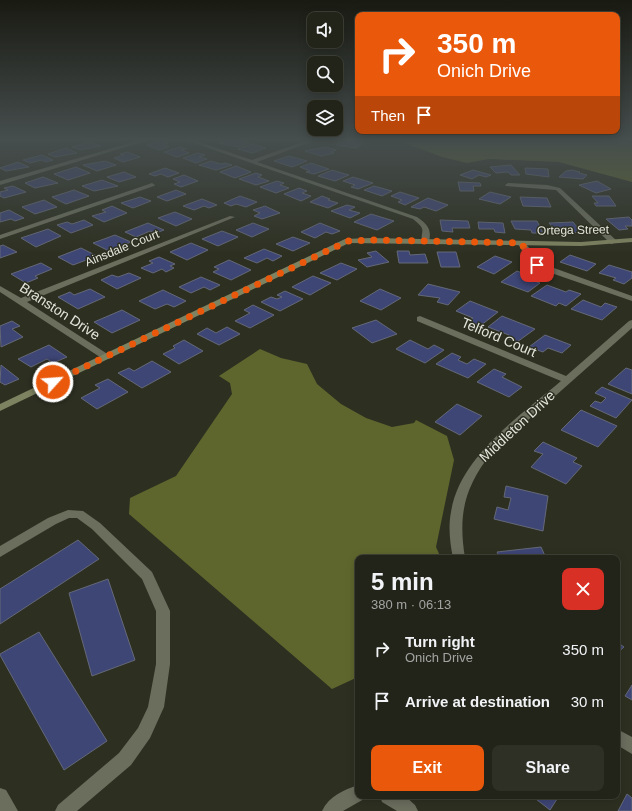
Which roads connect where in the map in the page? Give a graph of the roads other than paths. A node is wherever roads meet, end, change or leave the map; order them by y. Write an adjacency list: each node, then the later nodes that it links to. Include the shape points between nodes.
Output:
1 (18, 178): 3 (street)
2 (298, 178): 9 (street, via 415,218 424,225)
3 (0, 183)
4 (152, 185): 7 (street)
5 (508, 185): 10 (street, via 558,190)
6 (232, 217): 14 (street, Ainsdale Court)
7 (0, 237)
8 (632, 240): 10 (street, Ortega Street)
9 (425, 241): 11 (street, Ortega Street); 17 (street, Ortega Street, via 359,240 341,244)
10 (614, 242): 11 (street, Ortega Street)
11 (521, 243): 13 (street, via 537,265)
12 (0, 288): 14 (street, Branston Drive)
13 (632, 299)
14 (21, 301): 17 (street, Branston Drive)
15 (420, 319): 18 (street, Telford Court)
16 (632, 323): 18 (street, Middleton Drive)
17 (106, 357): 19 (street, Ortega Street)
18 (567, 380): 21 (street, Middleton Drive, via 488,450 474,467 461,490 455,515)
19 (0, 408)
20 (0, 552): 28 (street, via 52,521 68,514 79,514 96,526 147,576 163,611 163,664 156,707 144,733 125,759)
21 (458, 555)
22 (620, 738): 23 (street)
23 (632, 746)
24 (355, 794): 29 (street, via 340,802)
25 (0, 796): 27 (street)
26 (394, 799): 30 (street)
27 (9, 811)
28 (64, 811)
29 (331, 811)
30 (409, 811)

